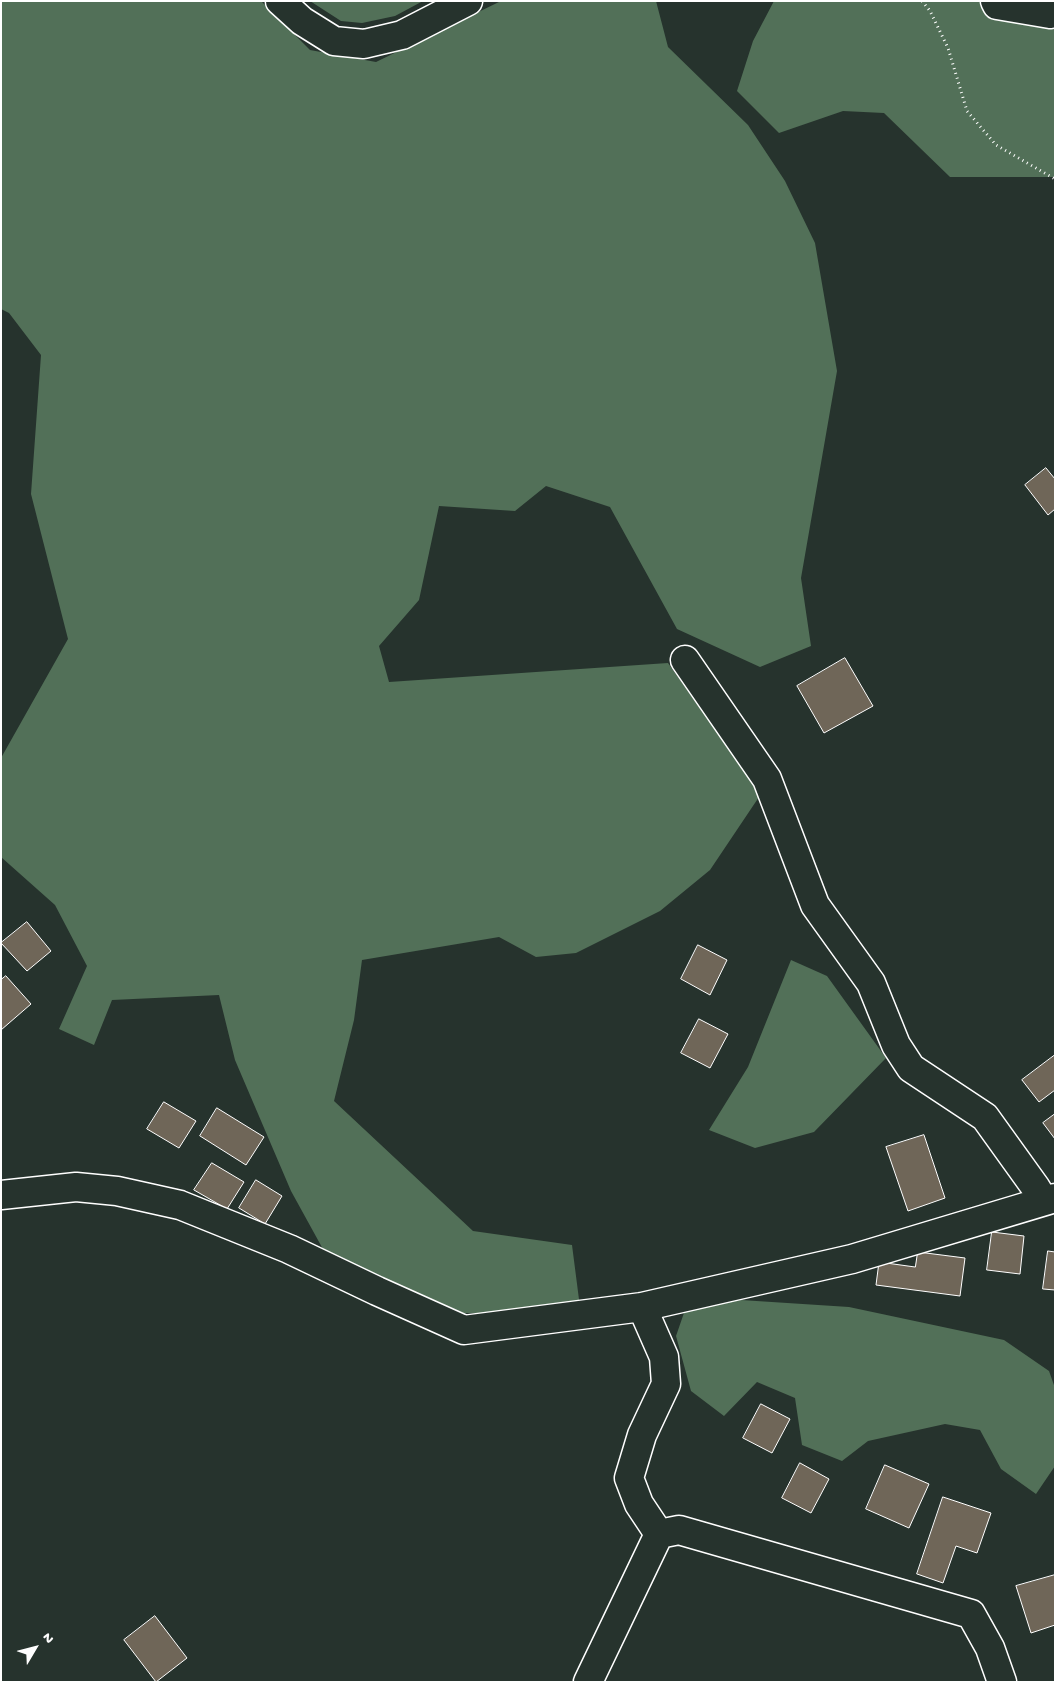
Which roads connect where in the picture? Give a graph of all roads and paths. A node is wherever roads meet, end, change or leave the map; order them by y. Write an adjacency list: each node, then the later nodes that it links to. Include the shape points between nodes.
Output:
1 (280, 1): 2 (street, via 302,21 334,41 364,44 402,35)
2 (468, 1)
3 (922, 1): 6 (path, via 948,48 967,111 996,146)
4 (995, 1): 5 (street, via 998,5)
5 (1055, 13)
6 (1055, 179)
7 (685, 660): 9 (street, via 768,779 815,905 871,983 896,1045 912,1068 986,1118 1036,1188)
8 (1, 1195): 10 (street, via 76,1187 117,1191 180,1205 289,1250 464,1330)
9 (1050, 1200): 10 (street, via 852,1259)
10 (642, 1306): 11 (street, via 664,1357 666,1384 642,1436 629,1478 639,1504)
11 (659, 1534): 12 (street); 13 (street, via 679,1530 971,1614 990,1648)
12 (588, 1682)
13 (1002, 1682)

